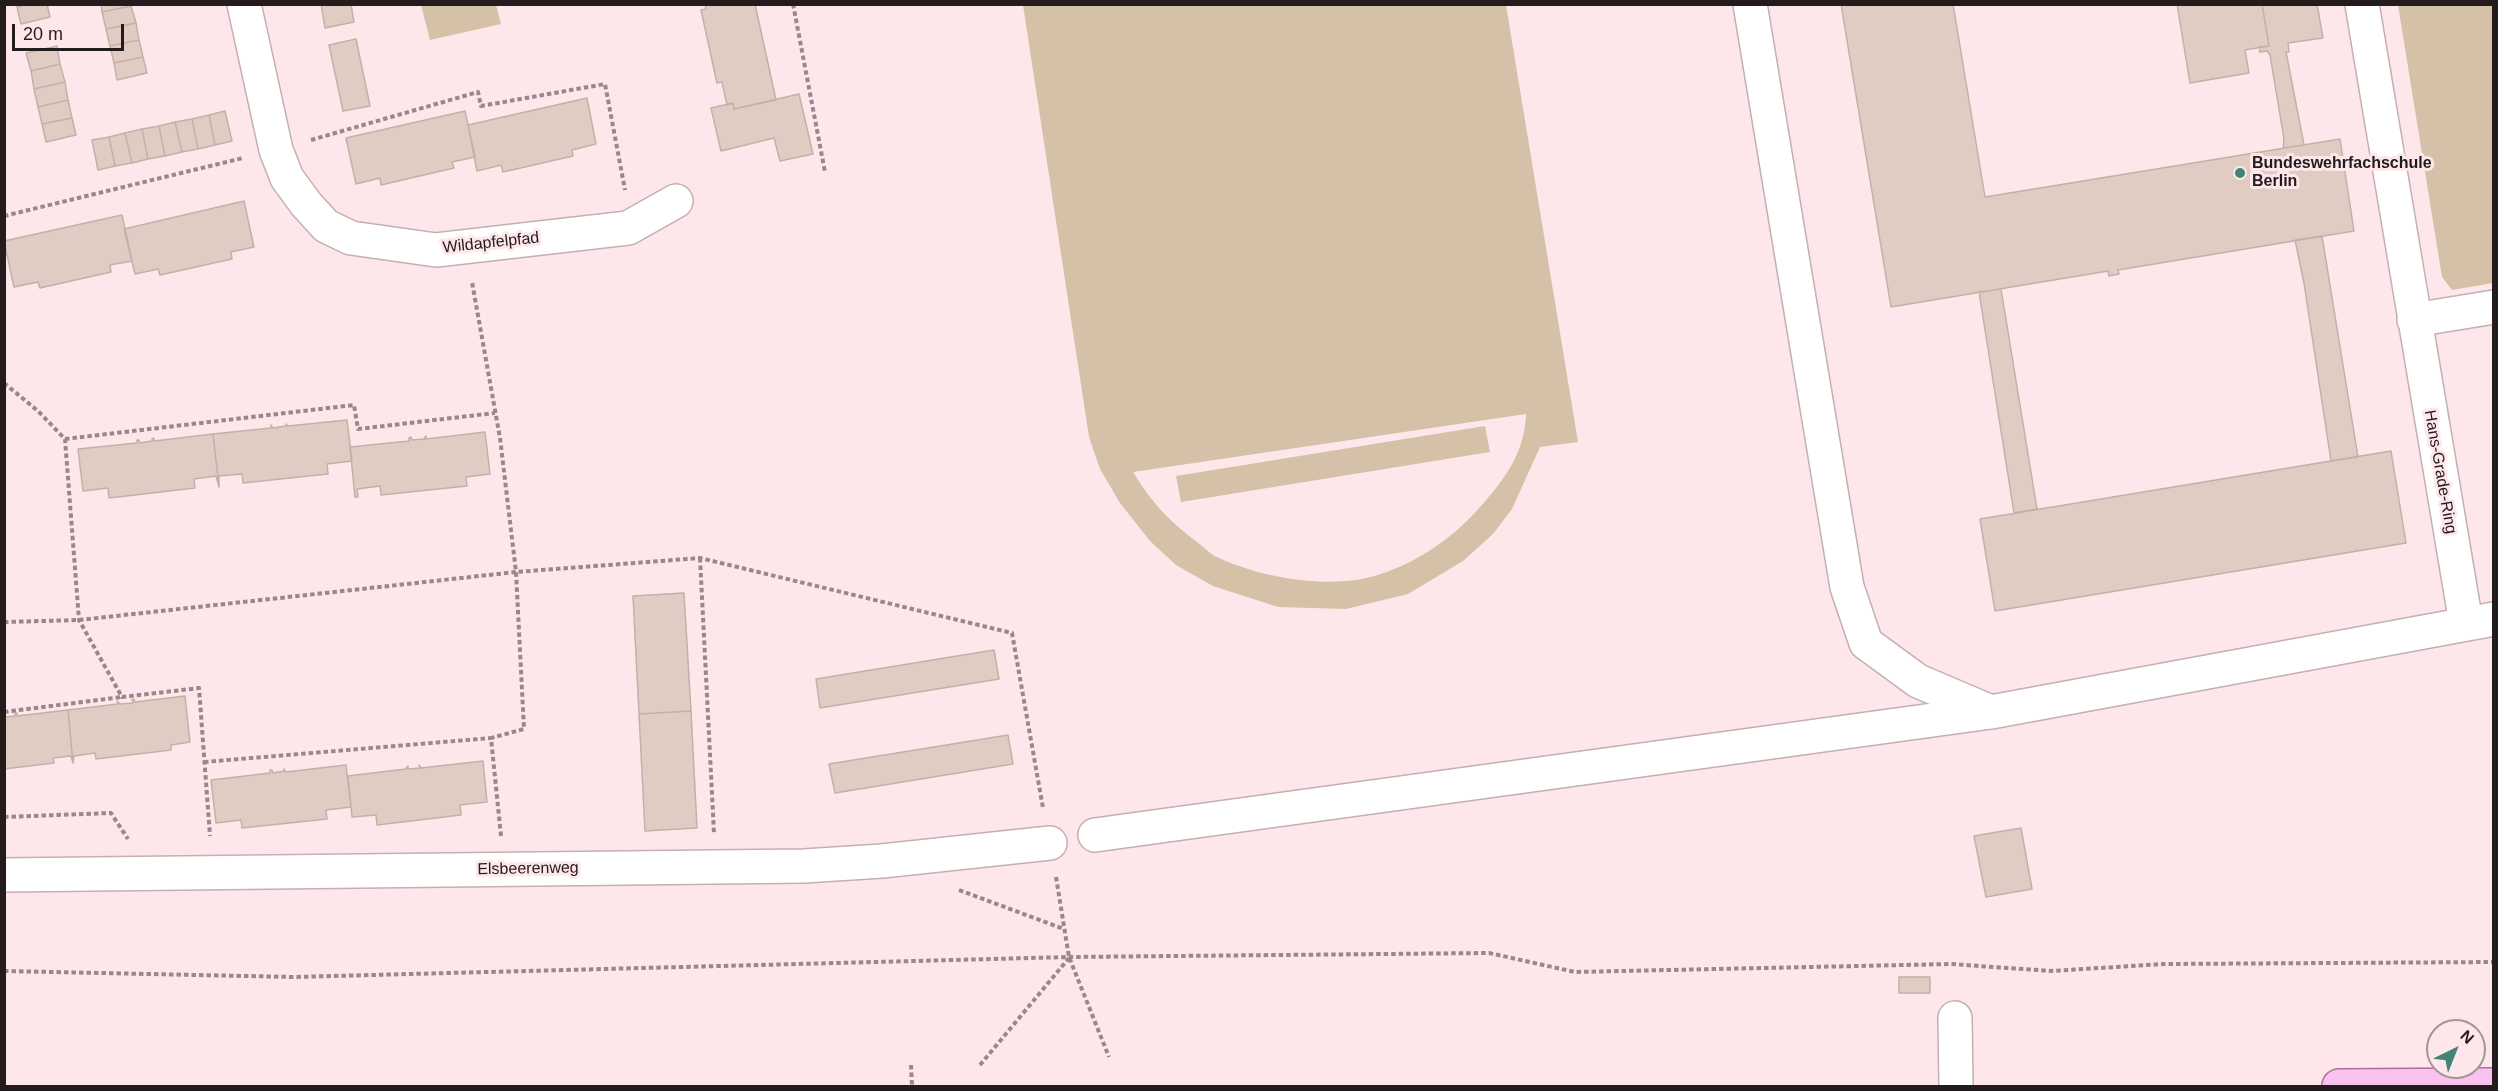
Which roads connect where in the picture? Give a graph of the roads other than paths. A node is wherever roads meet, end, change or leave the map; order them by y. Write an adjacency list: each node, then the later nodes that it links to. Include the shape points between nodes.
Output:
1 (244, 4): 4 (street, Wildapfelpfad, via 276,150 288,178 326,226 351,238 436,250 627,228)
2 (1750, 4): 8 (street, via 1847,586 1866,643 1918,681)
3 (2362, 4): 6 (street, Hans-Grade-Ring)
4 (676, 201)
5 (2493, 307): 6 (street)
6 (2414, 320): 7 (street, Hans-Grade-Ring)
7 (2480, 621): 8 (street)
8 (1991, 712): 9 (street)
9 (1095, 834)
10 (1050, 843): 11 (street, Elsbeerenweg, via 882,861 716,867)
11 (4, 875)
12 (1954, 1018): 14 (street)
13 (2493, 1085): 15 (main road)
14 (1956, 1086)
15 (2338, 1086)

